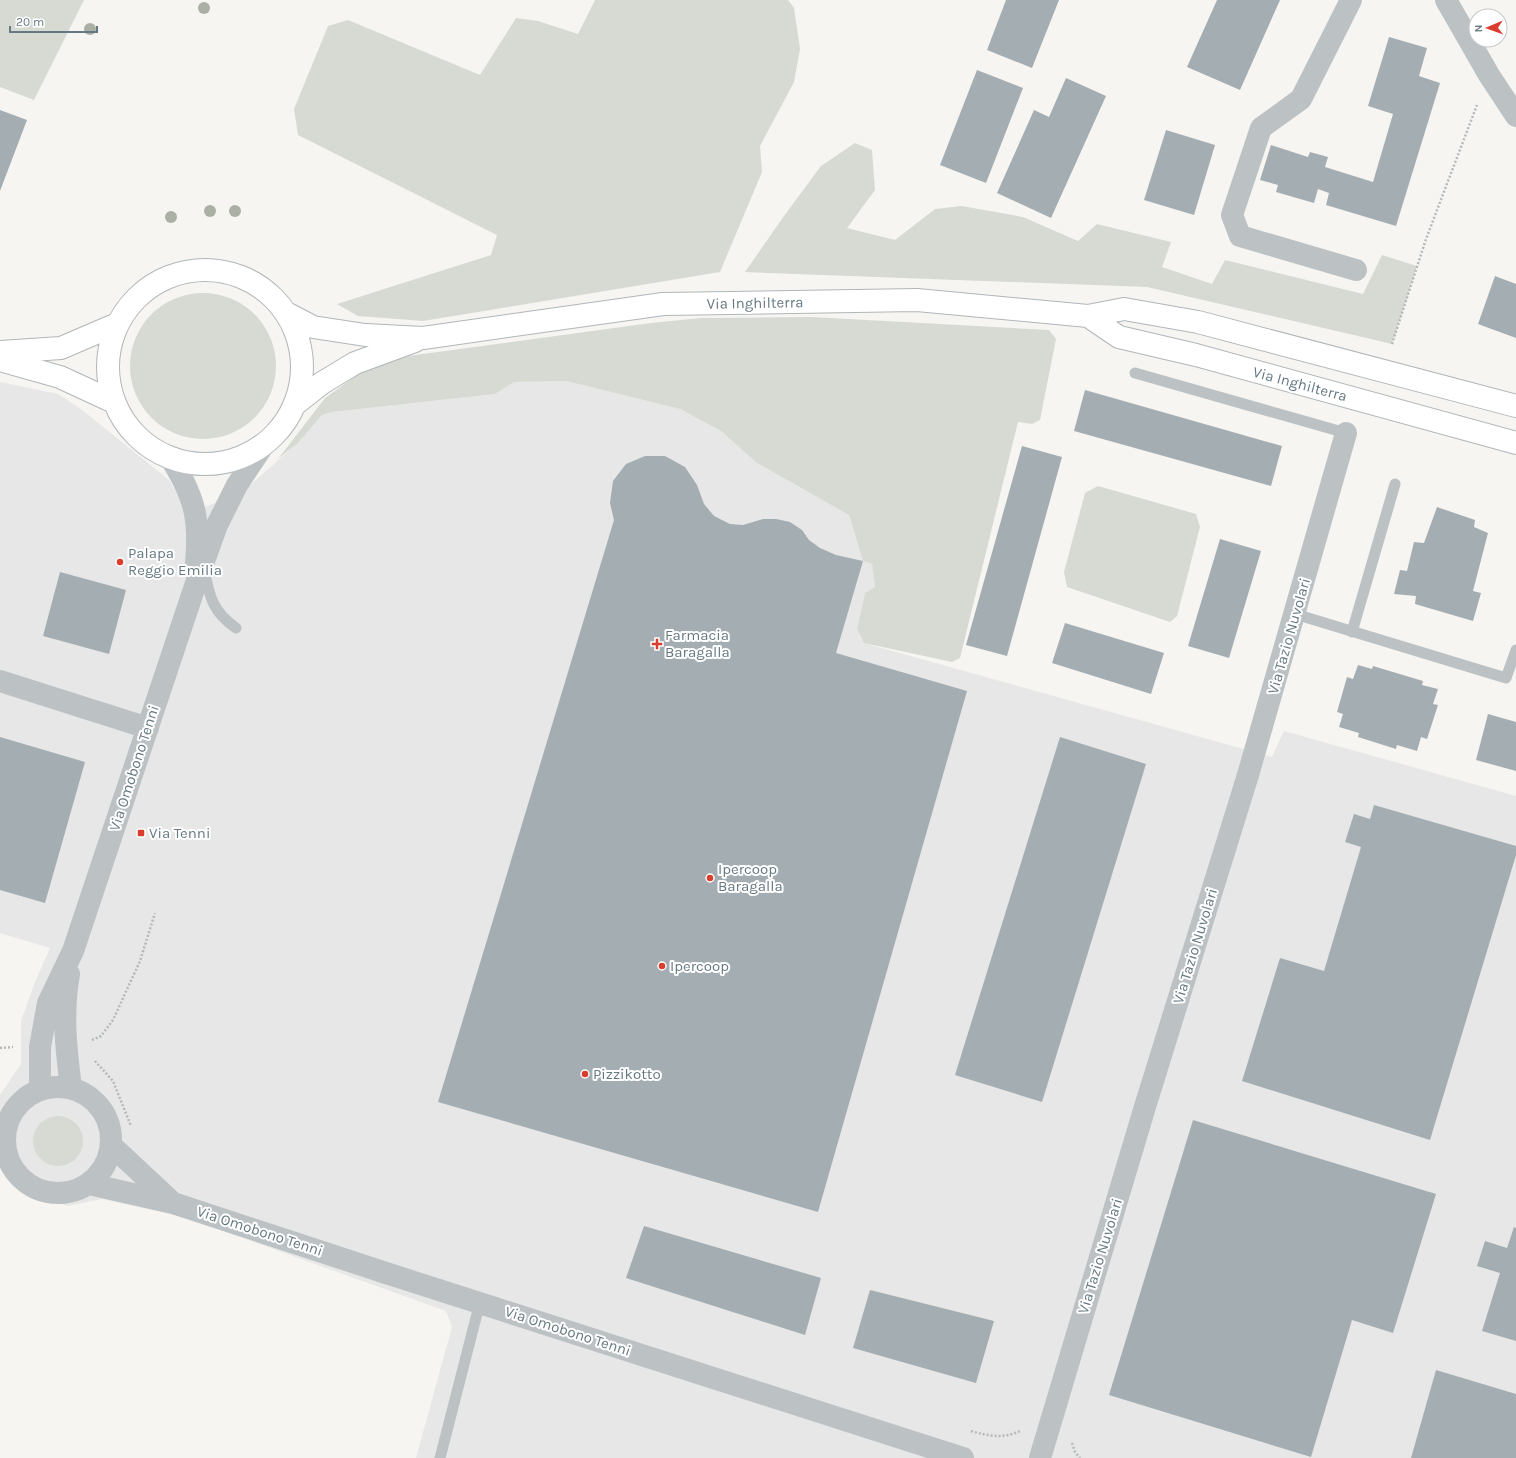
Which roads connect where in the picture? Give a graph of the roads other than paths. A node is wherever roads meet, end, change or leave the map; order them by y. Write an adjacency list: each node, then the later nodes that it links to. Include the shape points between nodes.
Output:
1 (1351, 0): 4 (street, via 1301,98 1261,128 1232,215 1240,236)
2 (1446, 0): 3 (street)
3 (1516, 116)
4 (1356, 270)
5 (286, 312): 7 (main road, Via Inghilterra, via 271,295 253,282 232,273 210,269 187,270 146,289 129,305); 8 (main road, Via Inghilterra, via 313,327 365,335); 13 (main road, Via Inghilterra, via 299,342 302,374)
6 (1088, 316): 8 (main road, Via Inghilterra, via 917,300 663,304); 14 (main road, Via Inghilterra, via 1124,309 1198,322); 16 (main road, Via Inghilterra, via 1119,336)
7 (117, 324): 9 (main road, via 60,348); 12 (main road, Via Inghilterra, via 109,349 107,376)
8 (424, 338): 13 (main road, Via Inghilterra, via 355,363 322,383)
9 (0, 352)
10 (0, 360): 12 (main road, via 60,377)
11 (1135, 373): 15 (lane)
12 (114, 402): 18 (main road, Via Inghilterra, via 127,426 147,446)
13 (294, 405): 17 (main road, Via Inghilterra, via 276,434)
14 (1516, 406)
15 (1346, 433): 22 (street, Via Tazio Nuvolari)
16 (1516, 443)
17 (262, 446): 18 (main road, Via Inghilterra, via 234,460 202,465); 20 (street, Via Omobono Tenni, via 237,484)
18 (171, 459): 21 (street, Via Omobono Tenni, via 186,483 195,508 198,544)
19 (1395, 484): 24 (lane)
20 (204, 562): 21 (street, Via Omobono Tenni); 23 (lane, via 208,589 214,604 223,619)
21 (195, 586): 27 (street, Via Omobono Tenni)
22 (1295, 614): 24 (lane); 37 (street, Via Tazio Nuvolari)
23 (236, 628)
24 (1352, 632): 25 (lane, via 1506,678)
25 (1516, 650)
26 (0, 681): 27 (street)
27 (148, 728): 28 (street, Via Omobono Tenni)
28 (73, 951): 29 (street, Via Omobono Tenni, via 66,994 64,1034 75,1045); 30 (street, Via Omobono Tenni, via 48,1003 40,1047)
29 (71, 1088): 30 (street, via 55,1086); 31 (street, via 85,1093 97,1102 106,1115 111,1130)
30 (40, 1090): 32 (street, via 24,1099 12,1112 6,1129 5,1148 11,1165 22,1179 43,1191 73,1192)
31 (112, 1146): 32 (street, via 104,1167); 33 (street, Via Omobono Tenni)
32 (89, 1184): 33 (street, Via Omobono Tenni)
33 (174, 1203): 34 (street, Via Omobono Tenni)
34 (480, 1302): 35 (lane); 36 (street, Via Omobono Tenni)
35 (440, 1458)
36 (963, 1458)
37 (1040, 1458)

